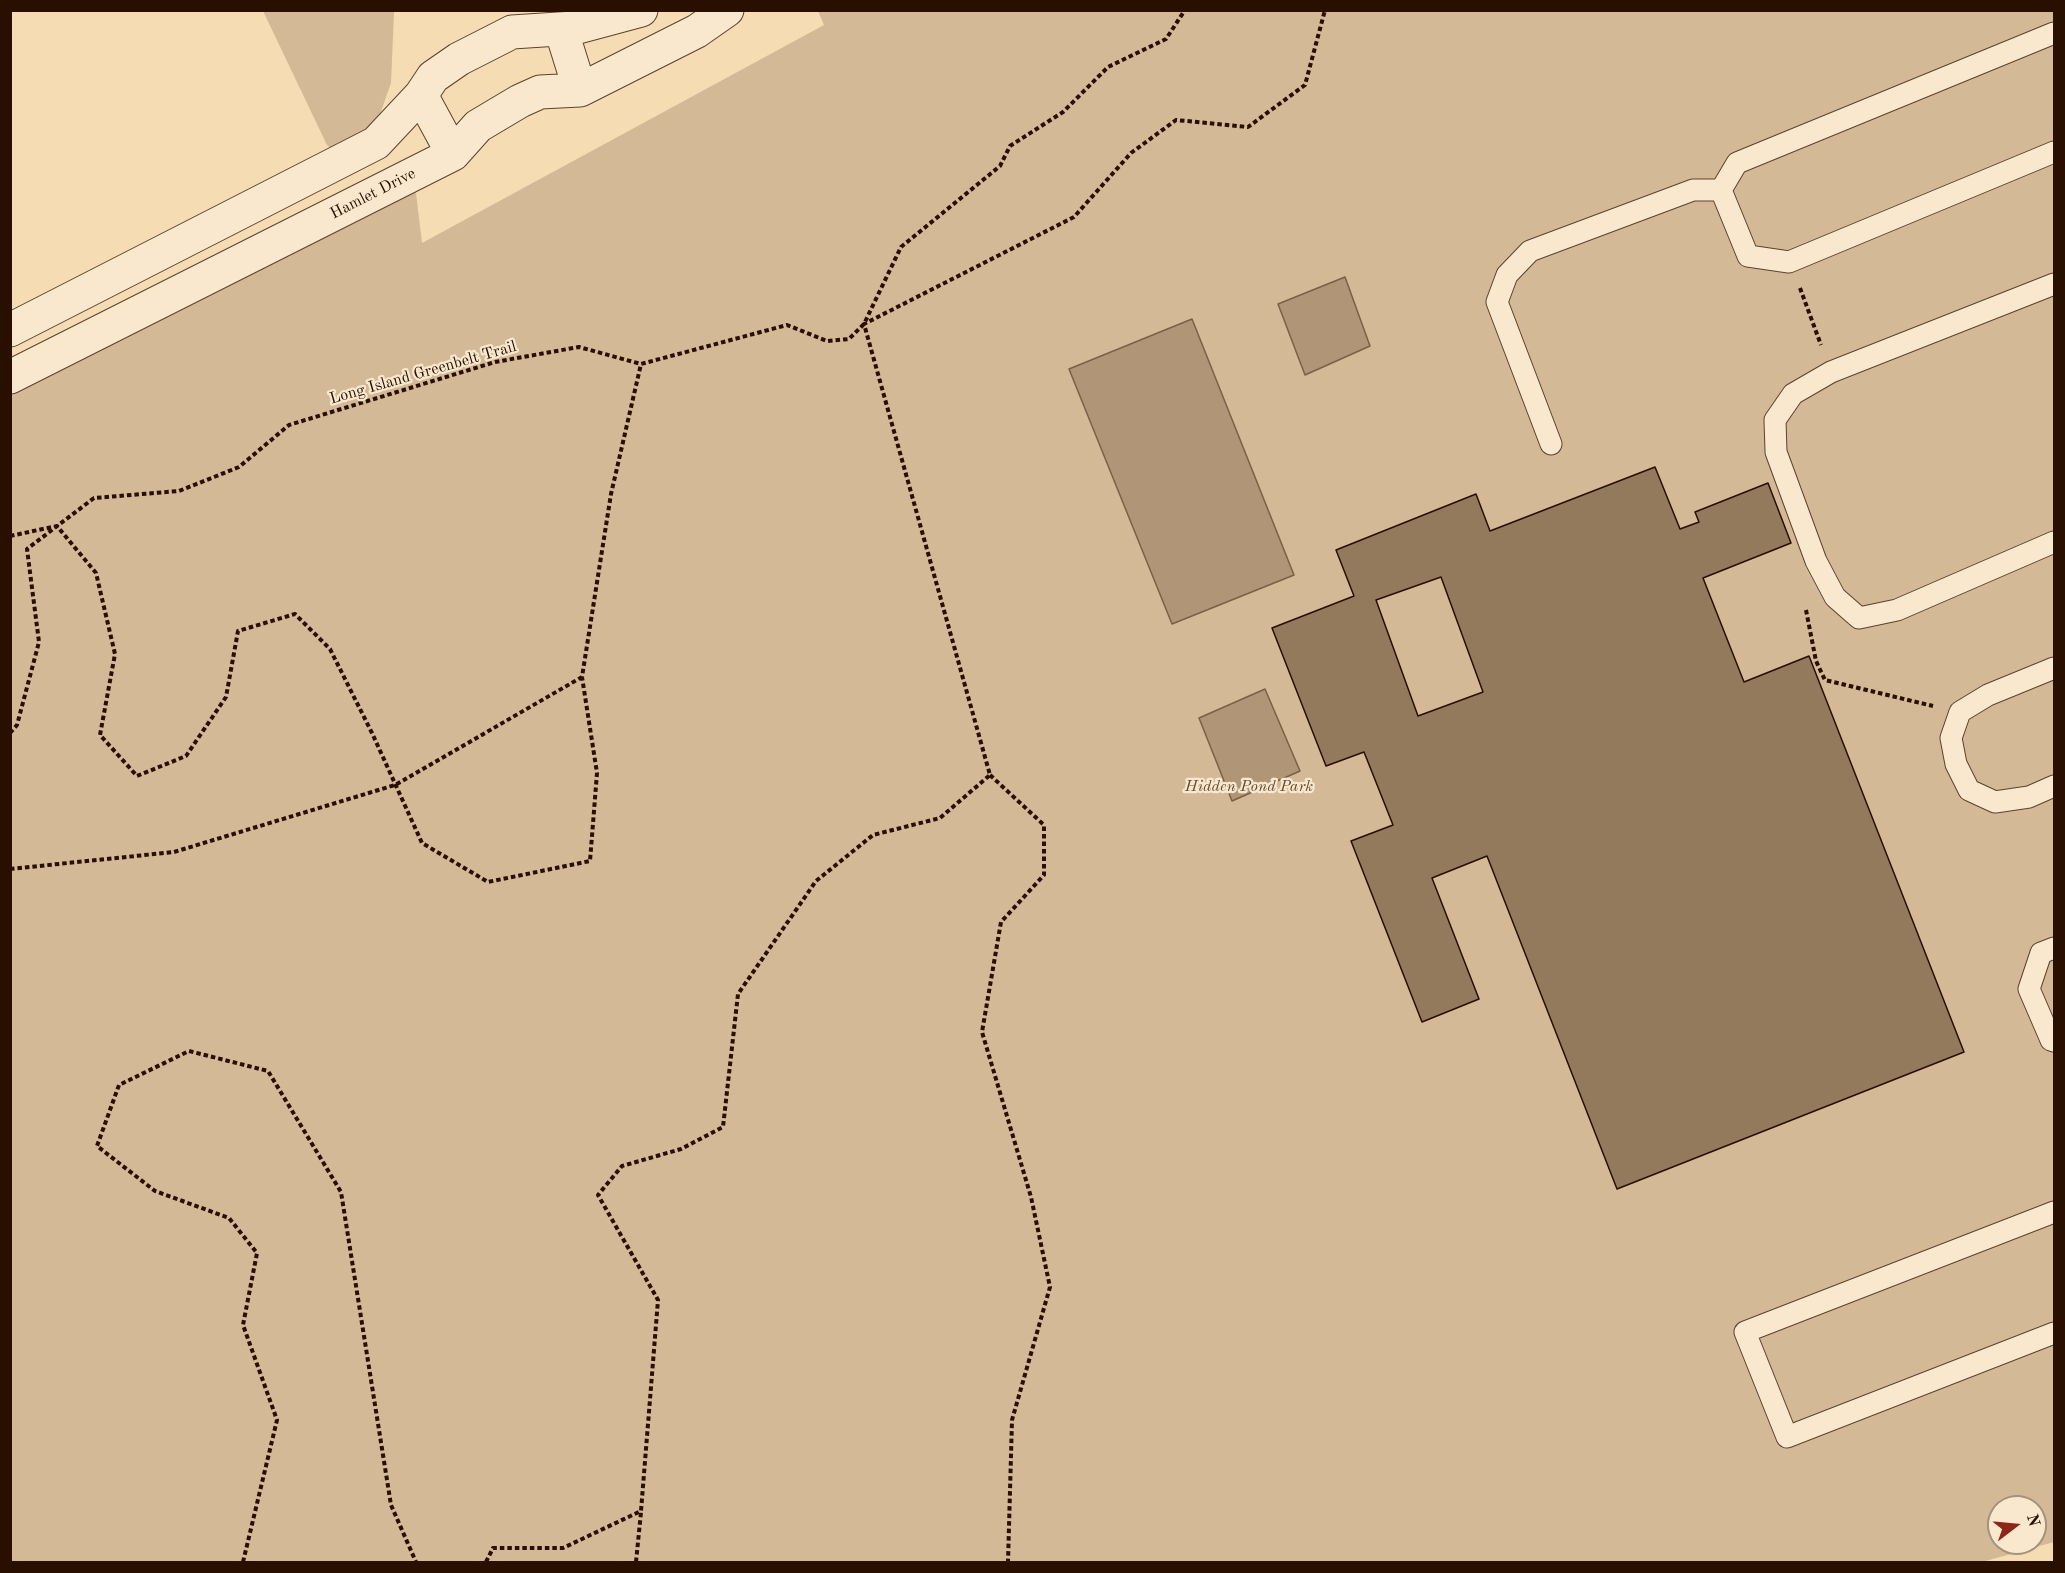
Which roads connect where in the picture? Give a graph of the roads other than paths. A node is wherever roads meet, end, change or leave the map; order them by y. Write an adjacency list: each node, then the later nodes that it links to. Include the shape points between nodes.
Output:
1 (641, 10): 3 (street)
2 (727, 10): 5 (street, Hamlet Drive, via 697,32)
3 (561, 29): 5 (street); 6 (street, via 512,32 459,59 433,77)
4 (2055, 33): 9 (lane, via 1737,163)
5 (580, 90): 8 (street, Hamlet Drive, via 540,93 520,101 478,126)
6 (420, 95): 8 (street); 11 (street, via 376,143)
7 (2055, 152): 9 (lane, via 1789,262 1748,256)
8 (453, 154): 12 (street, Hamlet Drive)
9 (1721, 190): 13 (lane, via 1693,190 1530,251 1507,275 1497,302)
10 (2055, 284): 14 (lane, via 1831,372 1794,394 1775,420 1776,452 1816,561 1835,597 1859,618 1896,610)
11 (10, 330)
12 (10, 377)
13 (1551, 444)
14 (2055, 542)
15 (2055, 668): 16 (lane, via 1988,695 1960,712 1951,738 1956,764 1969,790 1995,802 2029,797)
16 (2055, 786)
17 (2055, 948): 18 (lane, via 2041,953 2029,989 2051,1040)
18 (2055, 1041)
19 (2055, 1212): 20 (lane, via 1745,1332 1787,1437)
20 (2055, 1333)

